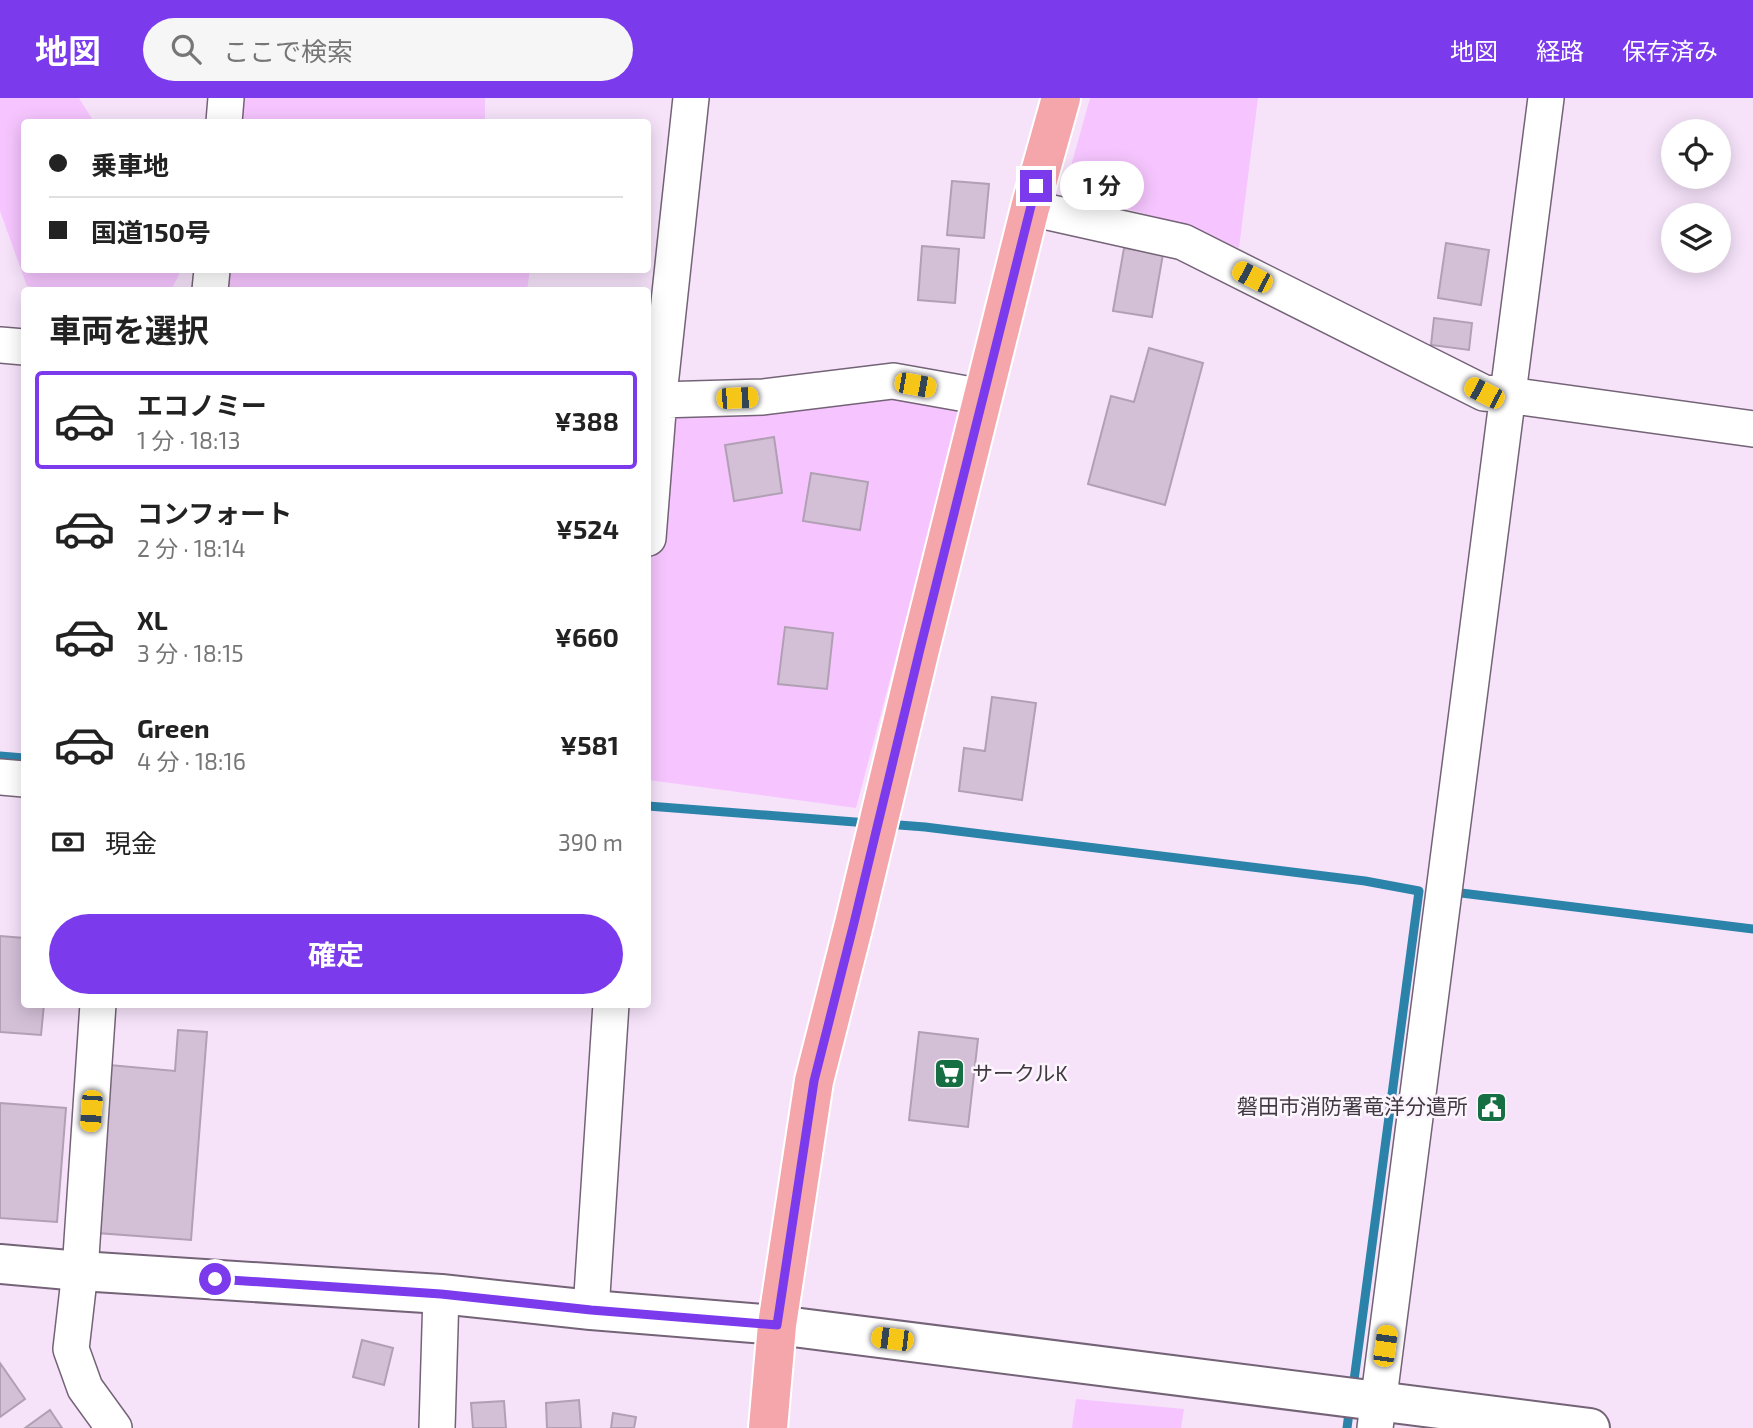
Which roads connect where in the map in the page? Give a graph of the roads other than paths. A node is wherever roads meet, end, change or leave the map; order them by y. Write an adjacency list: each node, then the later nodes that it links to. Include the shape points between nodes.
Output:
1 (226, 98): 5 (street)
2 (691, 98): 11 (street)
3 (1061, 98): 6 (highway)
4 (1546, 98): 9 (street)
5 (224, 119)
6 (1030, 208): 9 (street, via 1183,242 1484,393); 10 (highway)
7 (0, 345): 8 (street)
8 (21, 347)
9 (1508, 395): 12 (street); 23 (street)
10 (984, 397): 11 (street, via 892,381 762,397); 22 (highway, via 814,1081)
11 (653, 400): 13 (street)
12 (1753, 429)
13 (651, 455)
14 (0, 777): 15 (street)
15 (21, 779)
16 (99, 1008): 19 (street)
17 (611, 1008): 21 (street)
18 (0, 1264): 19 (street)
19 (80, 1271): 20 (street); 24 (street, via 71,1349 85,1388)
20 (441, 1294): 21 (street); 25 (street)
21 (591, 1310): 22 (street)
22 (777, 1325): 23 (street); 26 (highway)
23 (1376, 1414): 27 (street)
24 (114, 1428)
25 (437, 1428)
26 (768, 1428)
27 (1590, 1428)

